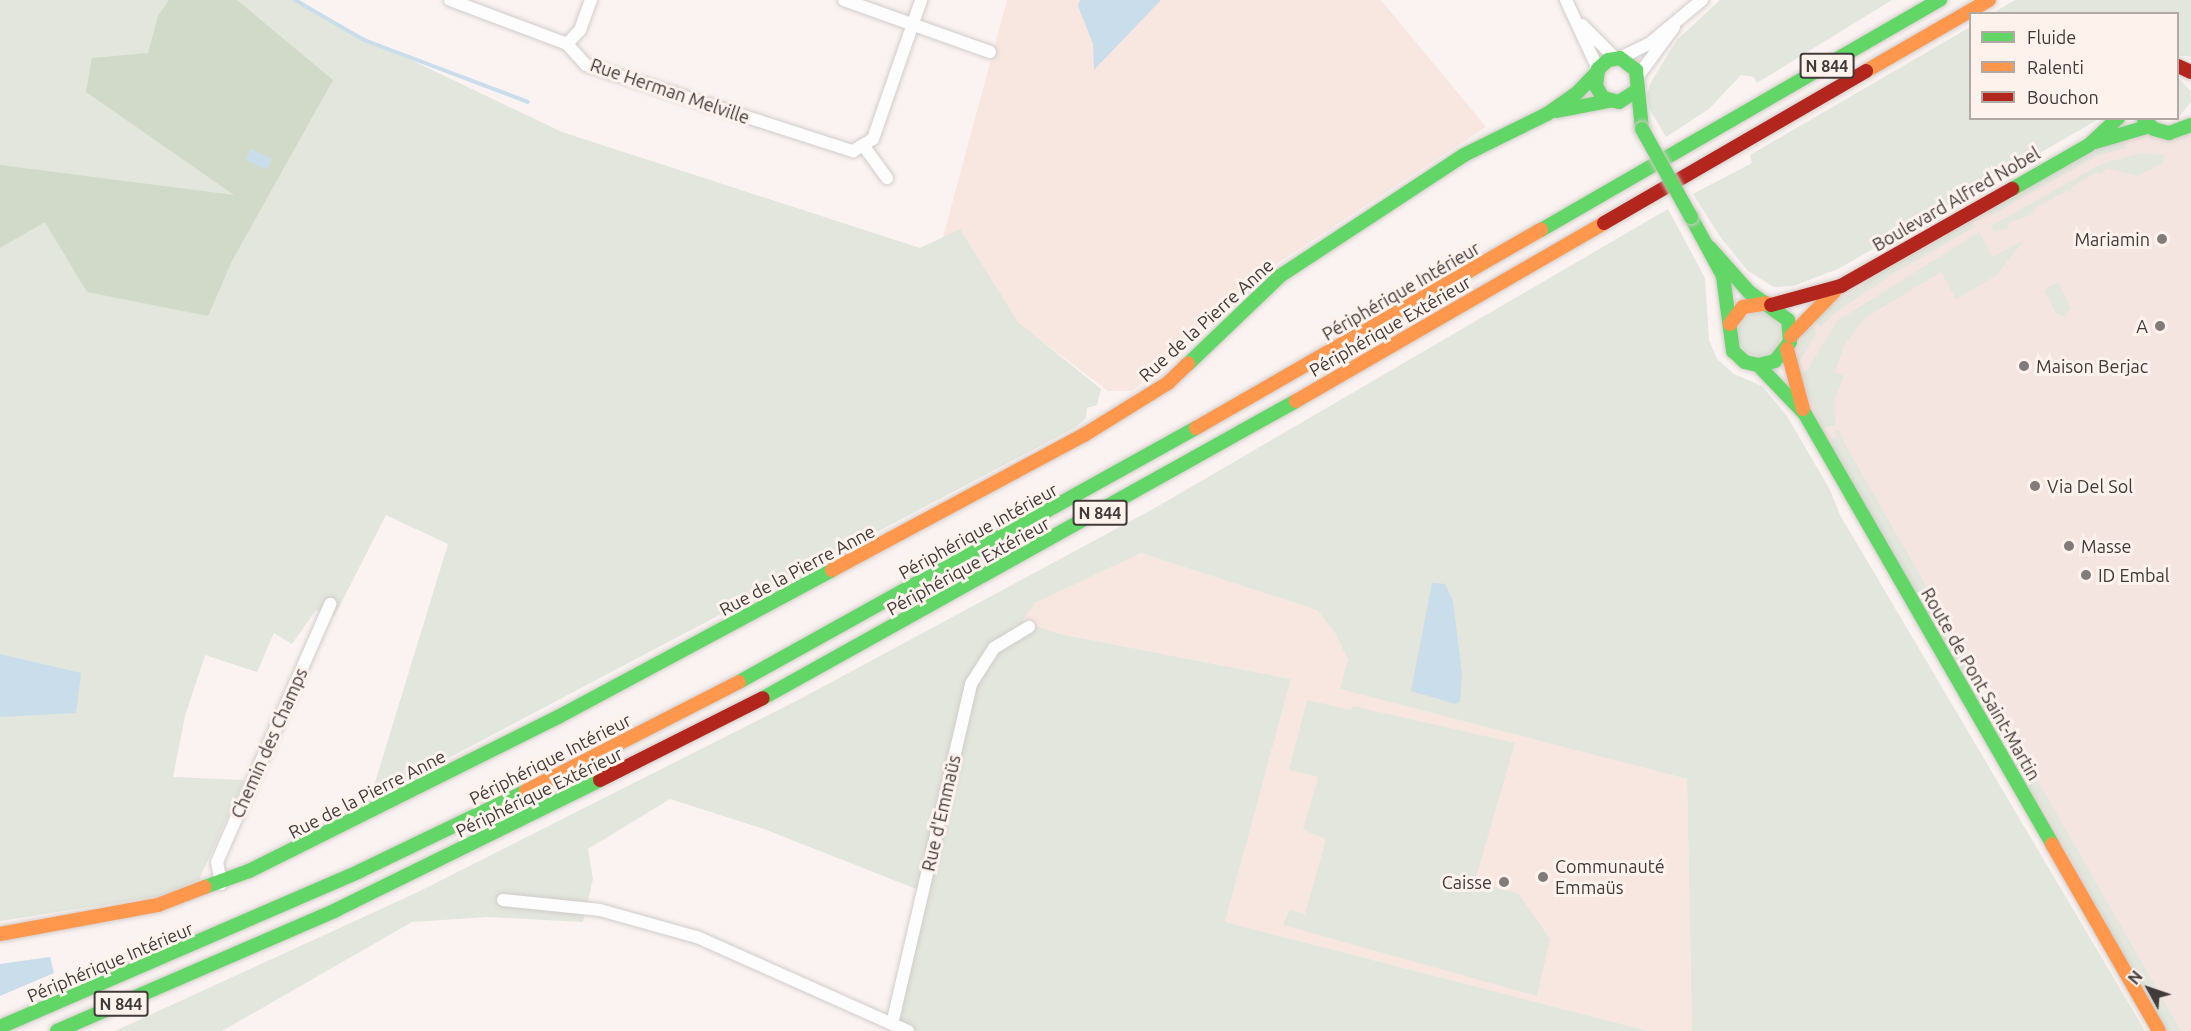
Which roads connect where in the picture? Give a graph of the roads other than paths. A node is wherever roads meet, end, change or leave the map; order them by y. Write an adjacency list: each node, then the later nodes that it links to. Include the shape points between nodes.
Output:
1 (450, 0): 12 (street, Rue Herman Melville)
2 (591, 0): 12 (street, via 580,30)
3 (844, 0): 11 (street)
4 (921, 0): 11 (street)
5 (1566, 0): 9 (street)
6 (1702, 0): 10 (street)
7 (1940, 0): 40 (main road, Périphérique Intérieur / N 844, via 1110,478 756,673 360,872)
8 (1989, 0): 41 (main road, Périphérique Extérieur / N 844, via 1223,443 754,702 549,808 336,910)
9 (1578, 21): 14 (street); 15 (street)
10 (1678, 21): 14 (street, via 1649,44); 16 (street)
11 (913, 24): 13 (street); 24 (street, via 873,139)
12 (567, 44): 24 (street, Rue Herman Melville, via 586,65 853,151)
13 (990, 52)
14 (1618, 58): 15 (main road); 16 (main road, via 1632,64)
15 (1597, 71): 18 (main road, via 1598,93); 19 (main road, Rue de la Pierre Anne, via 1576,94)
16 (1638, 76): 17 (main road)
17 (1636, 91): 18 (main road); 23 (main road)
18 (1614, 102): 19 (main road, Rue de la Pierre Anne); 23 (main road)
19 (1547, 114): 36 (main road, Rue de la Pierre Anne, via 1464,155 1280,276 1168,383 1109,422 558,717)
20 (2116, 120): 25 (main road, Boulevard Alfred Nobel)
21 (2146, 122): 22 (main road, via 2169,133); 25 (main road, Boulevard Alfred Nobel)
22 (2191, 125)
23 (1642, 129): 27 (main road, bridge)
24 (863, 145): 26 (street)
25 (2089, 145): 28 (main road, Boulevard Alfred Nobel)
26 (887, 178)
27 (1709, 247): 29 (main road, via 1749,292); 30 (main road, via 1722,276)
28 (1841, 285): 29 (main road, Boulevard Alfred Nobel, via 1808,298); 31 (main road, Boulevard Alfred Nobel)
29 (1769, 304): 30 (main road, via 1743,307); 31 (main road, via 1784,314)
30 (1730, 324): 32 (main road, via 1728,338 1733,351 1745,362)
31 (1789, 342): 32 (main road, via 1775,361); 33 (main road)
32 (1758, 365): 33 (main road, Route de Pont Saint-Martin)
33 (1805, 414): 43 (main road, Route de Pont Saint-Martin)
34 (330, 604): 36 (street, Chemin des Champs, via 217,862)
35 (1029, 627): 39 (street, Rue d'Emmaüs, via 994,648 971,684)
36 (221, 884): 38 (main road, Rue de la Pierre Anne, via 128,912)
37 (503, 900): 39 (street, via 600,910 645,920 697,937)
38 (0, 934)
39 (892, 1024): 42 (street)
40 (0, 1027)
41 (57, 1031)
42 (908, 1031)
43 (2158, 1031)

